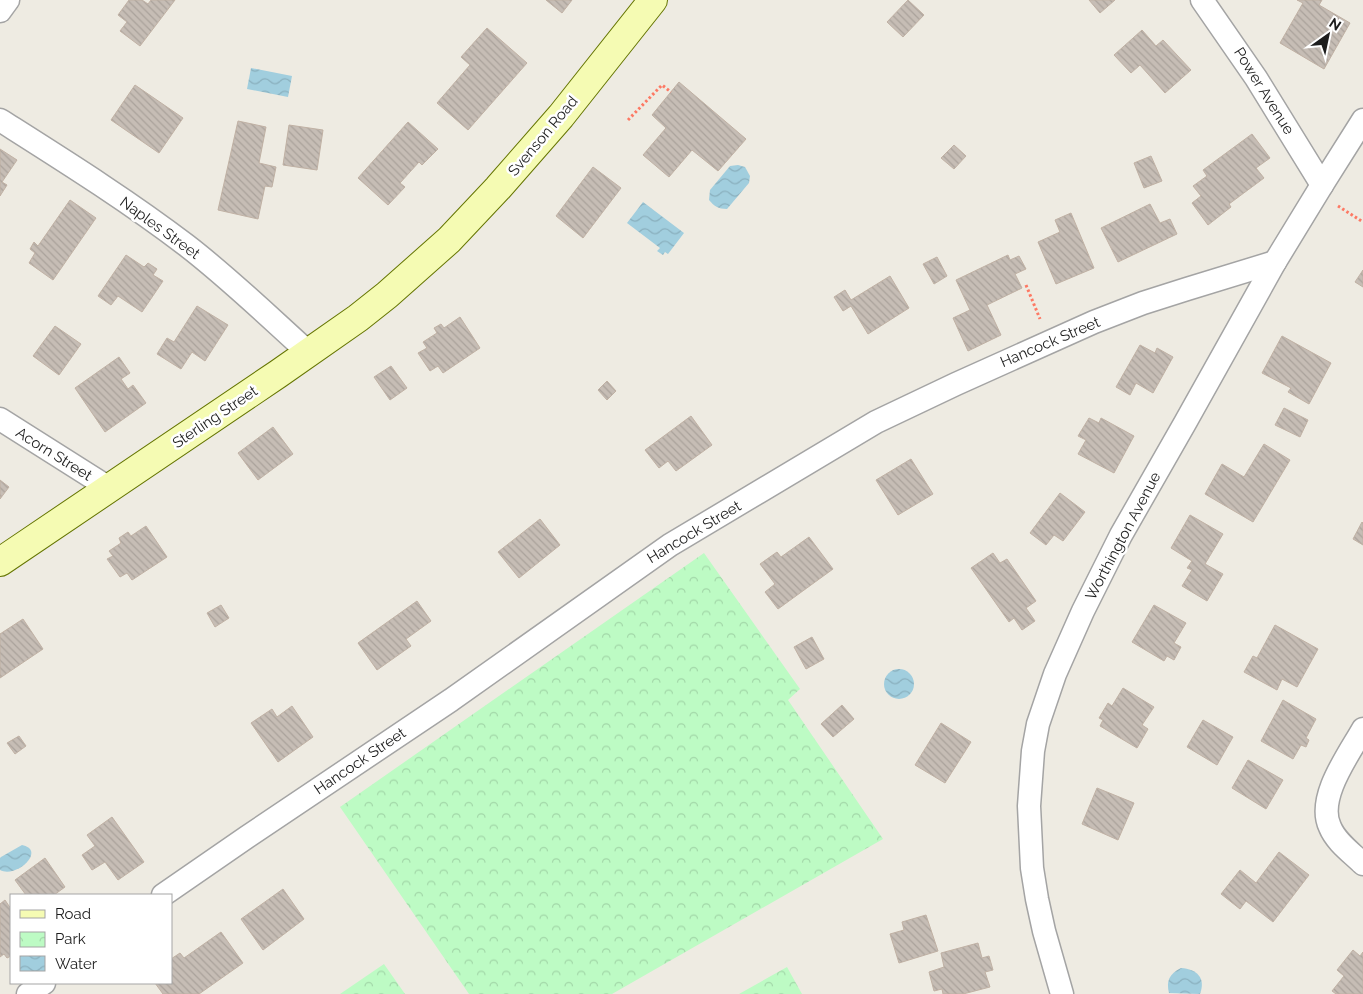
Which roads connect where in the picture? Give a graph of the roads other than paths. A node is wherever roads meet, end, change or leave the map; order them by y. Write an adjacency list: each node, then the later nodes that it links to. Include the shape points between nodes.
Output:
1 (8, 0): 4 (street)
2 (653, 0): 9 (street, Svenson Road, via 530,152)
3 (1202, 0): 7 (street, Power Avenue, via 1256,78)
4 (0, 11)
5 (0, 120): 10 (street, Naples Street, via 188,246)
6 (1363, 120): 7 (street, Worthington Avenue)
7 (1322, 184): 8 (street, Worthington Avenue)
8 (1275, 262): 16 (street, Hancock Street, via 1094,322 876,422 670,545 451,700); 19 (street, Worthington Avenue, via 1120,535 1081,614 1038,724 1028,806 1032,868 1044,931)
9 (424, 263): 10 (street, Sterling Street, via 381,300)
10 (308, 353): 12 (street, Sterling Street)
11 (0, 419): 12 (street, Acorn Street)
12 (109, 488): 13 (street, Sterling Street)
13 (0, 562)
14 (1363, 728): 15 (street, via 1333,781 1327,810 1329,826 1336,837)
15 (1363, 864)
16 (163, 894)
17 (43, 984): 18 (street)
18 (28, 994)
19 (1062, 994)

